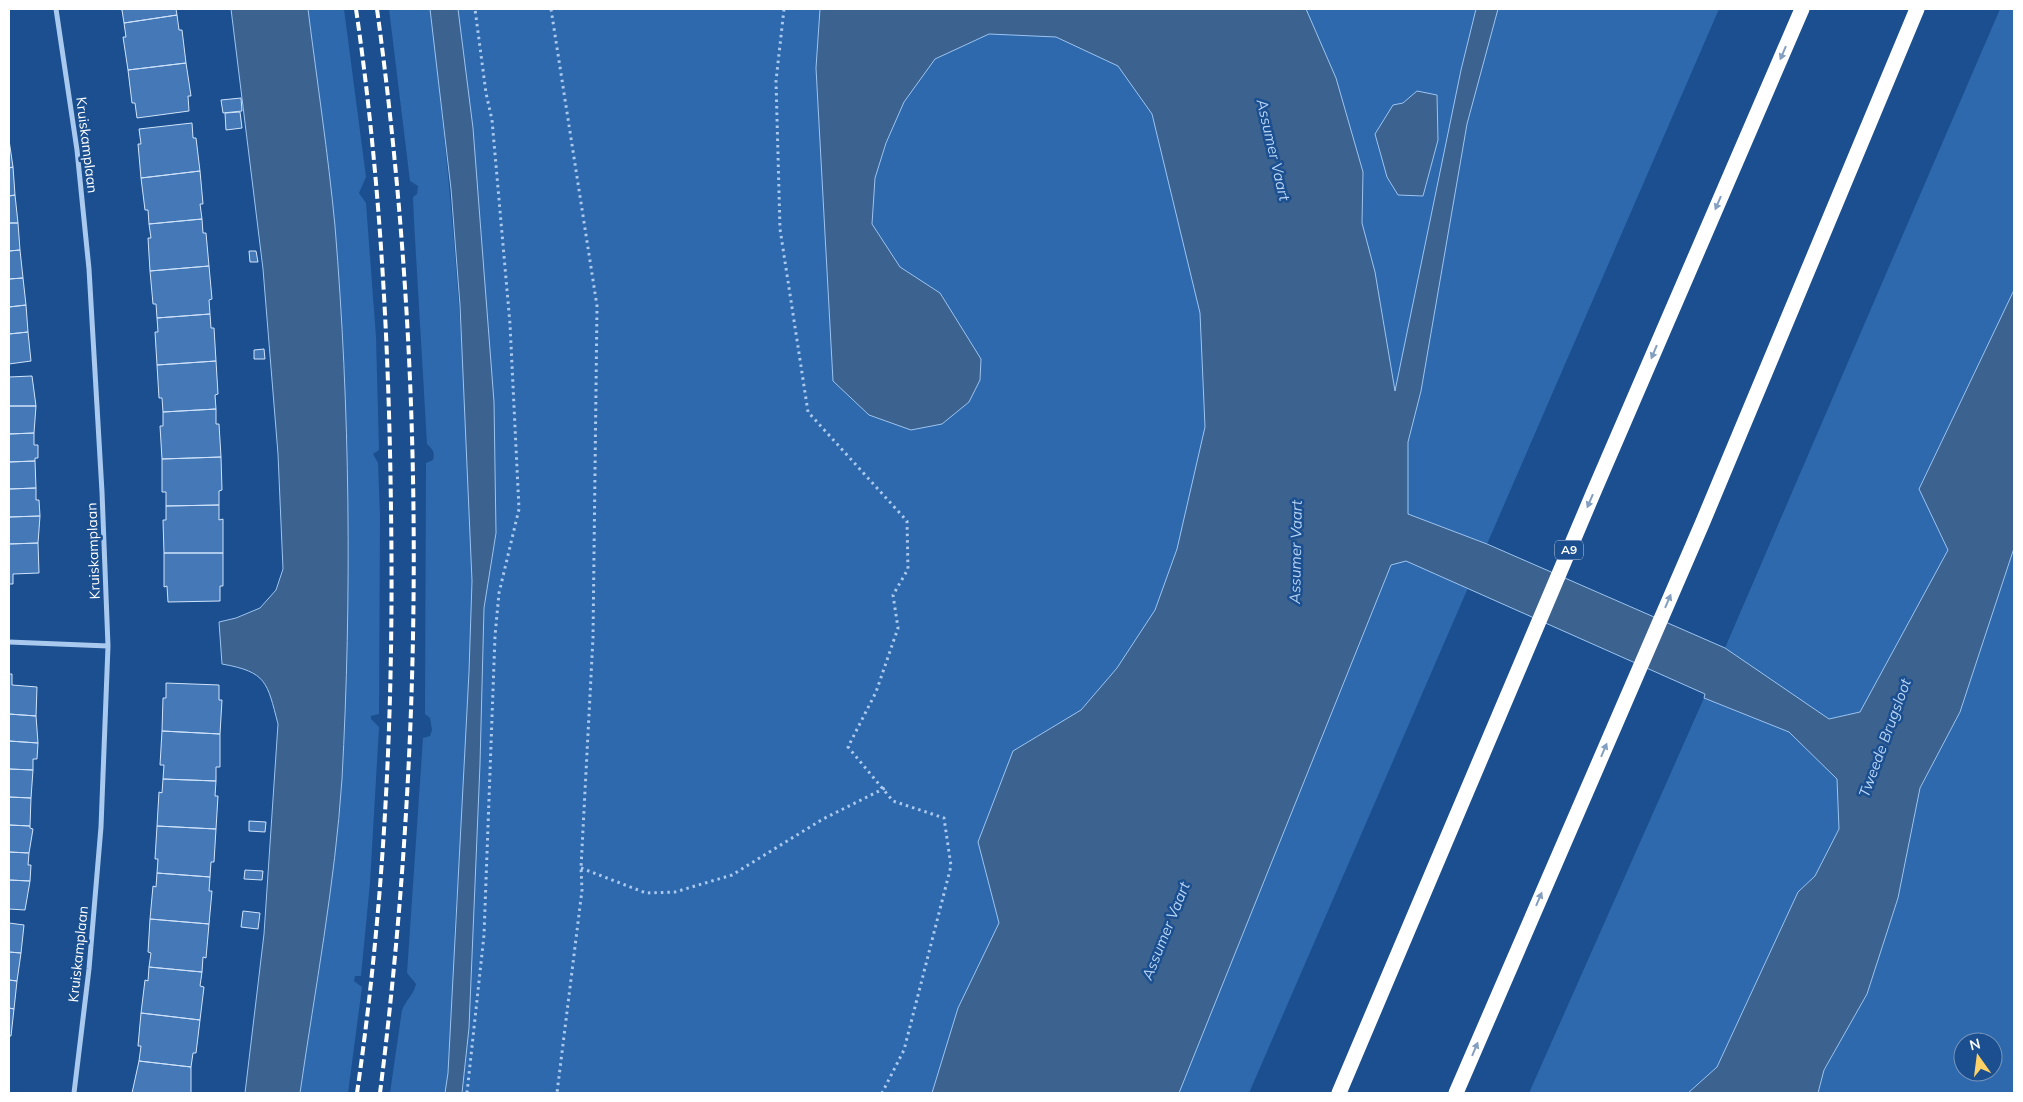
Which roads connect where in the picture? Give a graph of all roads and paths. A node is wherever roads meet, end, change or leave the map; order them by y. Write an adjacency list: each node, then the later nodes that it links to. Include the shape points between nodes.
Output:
1 (56, 9): 8 (street, Kruiskamplaan, via 77,150 89,269)
2 (475, 9): 12 (path, via 492,120 510,324 520,509 500,593 495,636 484,936)
3 (551, 9): 10 (path, via 597,306 593,638)
4 (784, 9): 9 (path, via 776,81 780,229 808,412 907,521 908,569 892,595 898,628 876,692 848,747)
5 (1802, 9): 15 (highway, A9, one-way to 15)
6 (1917, 9): 16 (highway, one-way to 6, via 1702,524)
7 (9, 642): 8 (street)
8 (108, 646): 11 (street, Kruiskamplaan, via 101,827)
9 (885, 788): 10 (path, via 823,819 732,875 675,892 646,893); 14 (path, via 894,801 944,818 951,866 904,1050)
10 (581, 868): 13 (path, via 582,890)
11 (74, 1093)
12 (467, 1093)
13 (557, 1093)
14 (882, 1093)
15 (1339, 1093)
16 (1456, 1093)

